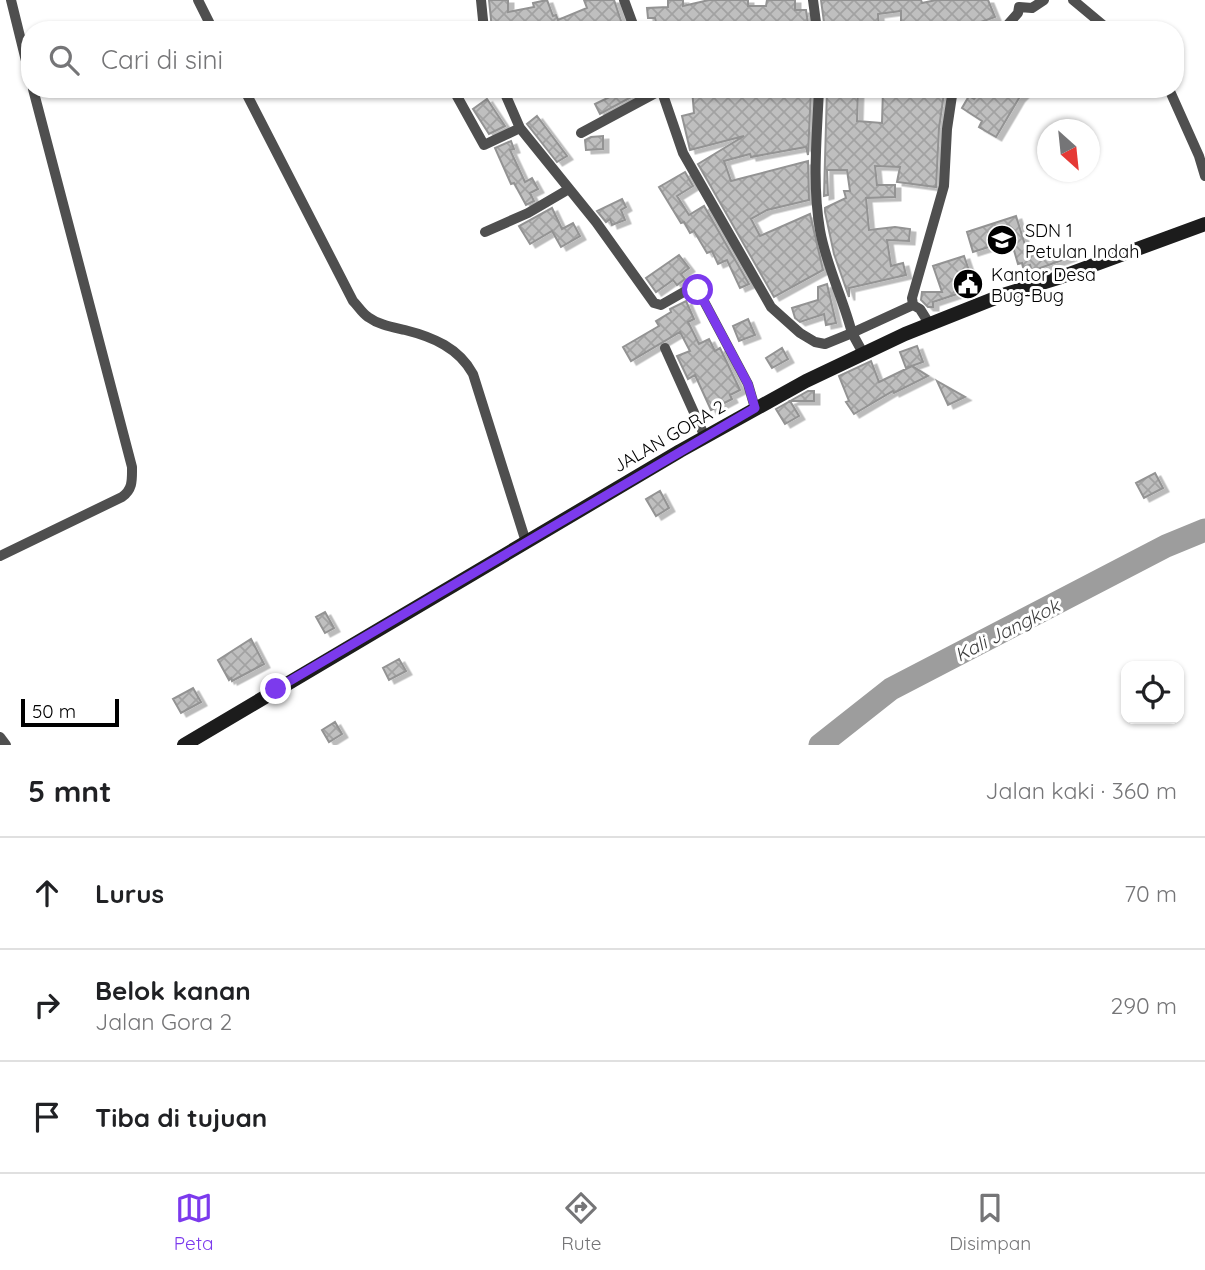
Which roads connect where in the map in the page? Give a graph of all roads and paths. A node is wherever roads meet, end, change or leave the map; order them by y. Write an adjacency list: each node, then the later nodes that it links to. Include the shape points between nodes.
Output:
1 (11, 0): 15 (street)
2 (198, 0): 9 (street)
3 (481, 0): 10 (street)
4 (624, 0): 11 (street)
5 (813, 0): 12 (street)
6 (1044, 0): 8 (street, via 1032,8)
7 (1073, 0): 14 (street)
8 (1018, 4): 13 (street)
9 (208, 21)
10 (483, 21)
11 (632, 21)
12 (816, 21)
13 (1011, 21)
14 (1098, 21)
15 (21, 40)
16 (35, 98): 39 (street, via 132,467 132,485 122,497)
17 (249, 98): 38 (street, via 353,301 378,323 441,342 467,362)
18 (461, 98): 25 (street, via 484,145)
19 (507, 98): 25 (street)
20 (645, 98): 26 (street)
21 (664, 98): 33 (street, via 684,153 771,307 815,342 825,344)
22 (819, 98): 33 (street, via 820,226)
23 (952, 98): 31 (street, via 944,186)
24 (1174, 98): 27 (street)
25 (520, 128): 28 (street)
26 (582, 133)
27 (1205, 176)
28 (569, 190): 30 (street); 36 (street, via 656,304 689,289 698,290 748,384)
29 (1205, 224): 32 (street, JALAN GORA 2)
30 (485, 232)
31 (913, 304): 32 (street); 33 (street)
32 (930, 325): 35 (street, JALAN GORA 2)
33 (852, 333): 35 (street)
34 (665, 348): 37 (street)
35 (863, 353): 36 (street, JALAN GORA 2)
36 (755, 408): 37 (street, JALAN GORA 2)
37 (705, 437): 38 (street, JALAN GORA 2)
38 (526, 542): 42 (street, JALAN GORA 2)
39 (0, 556)
40 (0, 737): 41 (street)
41 (6, 745)
42 (184, 745)

